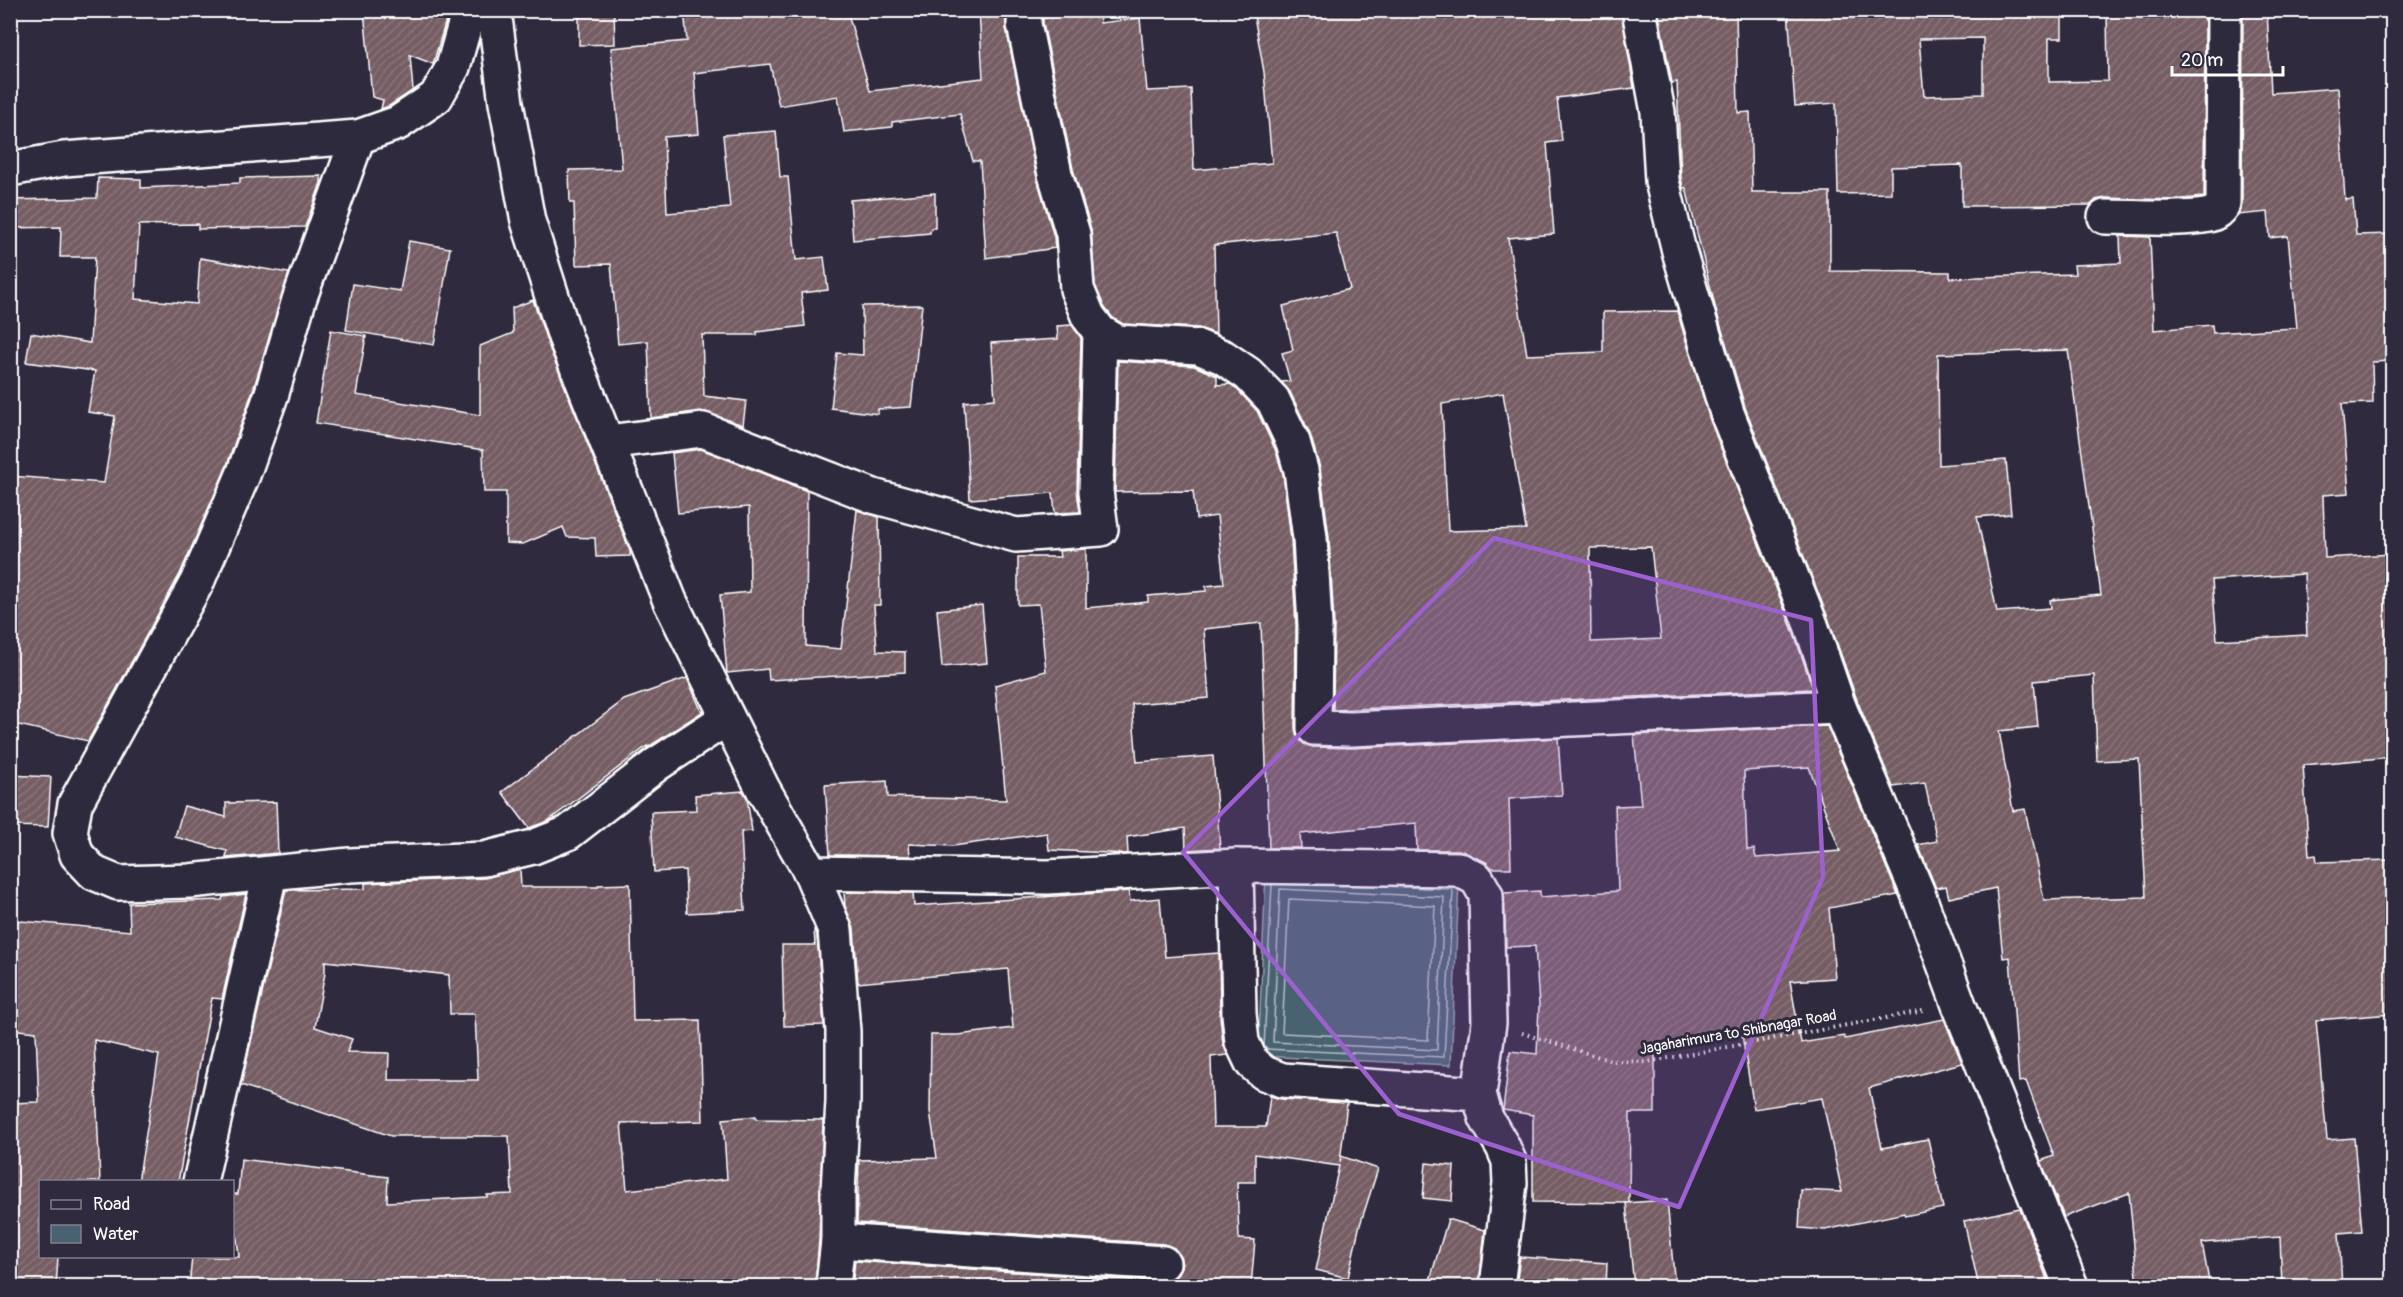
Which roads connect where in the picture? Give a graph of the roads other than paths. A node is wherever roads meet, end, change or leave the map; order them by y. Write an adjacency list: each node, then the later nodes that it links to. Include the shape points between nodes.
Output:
1 (469, 10): 6 (street, via 453,68 436,97 398,123)
2 (494, 10): 10 (street, via 528,221 565,337)
3 (1025, 10): 9 (street, via 1024,24 1055,174 1073,234 1077,289 1088,316)
4 (1639, 10): 11 (street, via 1659,112 1662,181 1679,250 1727,413 1811,625)
5 (2224, 10): 8 (street, via 2223,204 2210,215 2192,217)
6 (358, 137): 7 (street, via 64,159); 15 (street, via 299,300 243,475 197,582 75,804 70,833 77,855 94,873 118,883)
7 (10, 168)
8 (2105, 217)
9 (1100, 332): 10 (street, via 1096,491 1101,529 1016,535 873,496 703,430); 11 (street, via 1117,342 1198,347 1223,357 1248,374 1273,400 1301,470 1310,538 1314,728)
10 (607, 442): 12 (street, via 670,601)
11 (1839, 707): 22 (street, via 1917,891)
12 (727, 718): 14 (street, via 784,829); 15 (street, via 657,764 568,833 533,847 484,859 350,865)
13 (1236, 866): 14 (street, via 1048,877); 16 (street, via 1239,1014 1242,1042 1252,1063 1282,1080); 16 (street, via 1458,869 1477,879 1486,895 1489,1023)
14 (812, 873): 18 (street, via 836,930 841,980 843,1101)
15 (270, 874): 17 (street)
16 (1479, 1094): 21 (street, via 1486,1118 1509,1161 1510,1183)
17 (200, 1180)
18 (838, 1241): 19 (street); 20 (street)
19 (1162, 1263)
20 (833, 1287)
21 (1497, 1287)
22 (2071, 1287)

